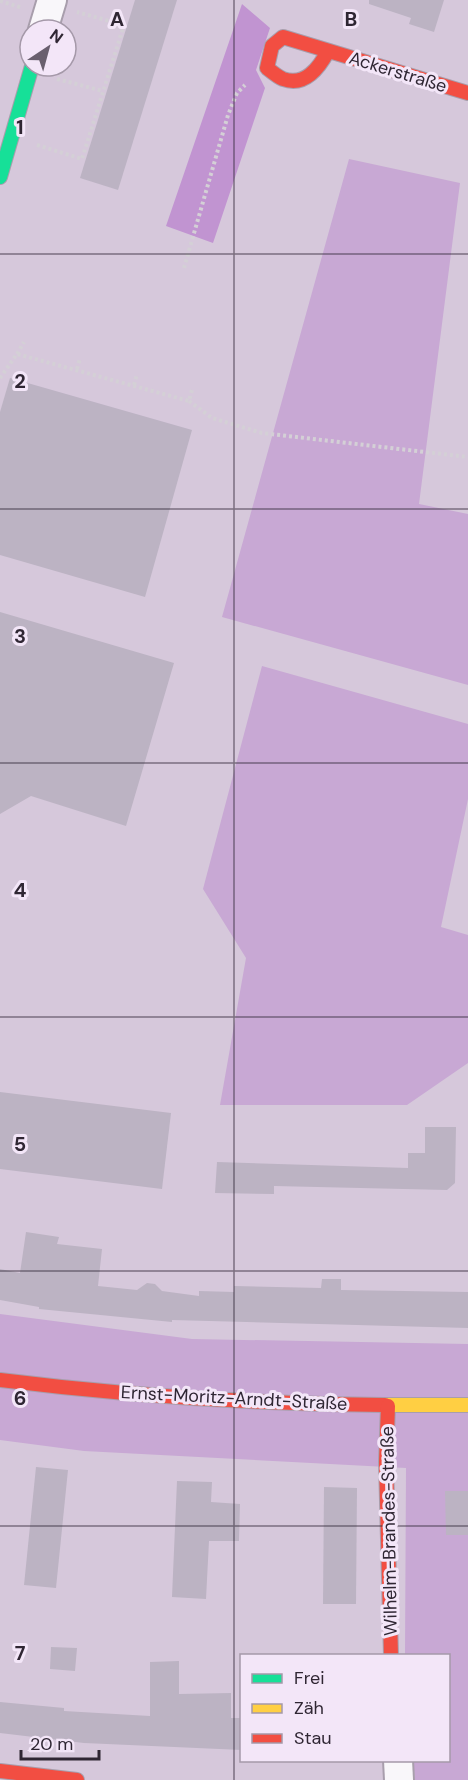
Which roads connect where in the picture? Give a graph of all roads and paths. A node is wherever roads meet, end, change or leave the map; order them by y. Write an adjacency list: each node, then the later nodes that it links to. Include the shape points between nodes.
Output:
1 (48, 12): 6 (path, via 124,25)
2 (328, 51): 3 (street, Ackerstraße, via 318,69 298,81 282,79); 3 (street, Ackerstraße, via 282,37 272,46); 7 (street, Ackerstraße)
3 (267, 68): 10 (path, via 237,93)
4 (29, 78): 8 (street)
5 (61, 78): 6 (path)
6 (103, 91): 8 (path, via 82,159)
7 (468, 93)
8 (12, 137): 9 (street)
9 (0, 177)
10 (184, 268)
11 (24, 342): 12 (path)
12 (17, 354): 14 (path); 16 (path)
13 (80, 358): 14 (path)
14 (76, 369): 17 (path)
15 (137, 374): 17 (path)
16 (0, 378)
17 (134, 385): 19 (path)
18 (192, 390): 19 (path)
19 (189, 401): 20 (path, via 212,418 262,433)
20 (468, 457)
21 (0, 1380): 23 (street, Ernst-Moritz-Arndt-Straße, via 159,1396)
22 (468, 1405): 23 (street, Ernst-Moritz-Arndt-Straße)
23 (388, 1406): 24 (street, Wilhelm-Brandes-Straße)
24 (391, 1654)
25 (398, 1762): 28 (street)
26 (0, 1771): 27 (street)
27 (77, 1780)
28 (399, 1780)

